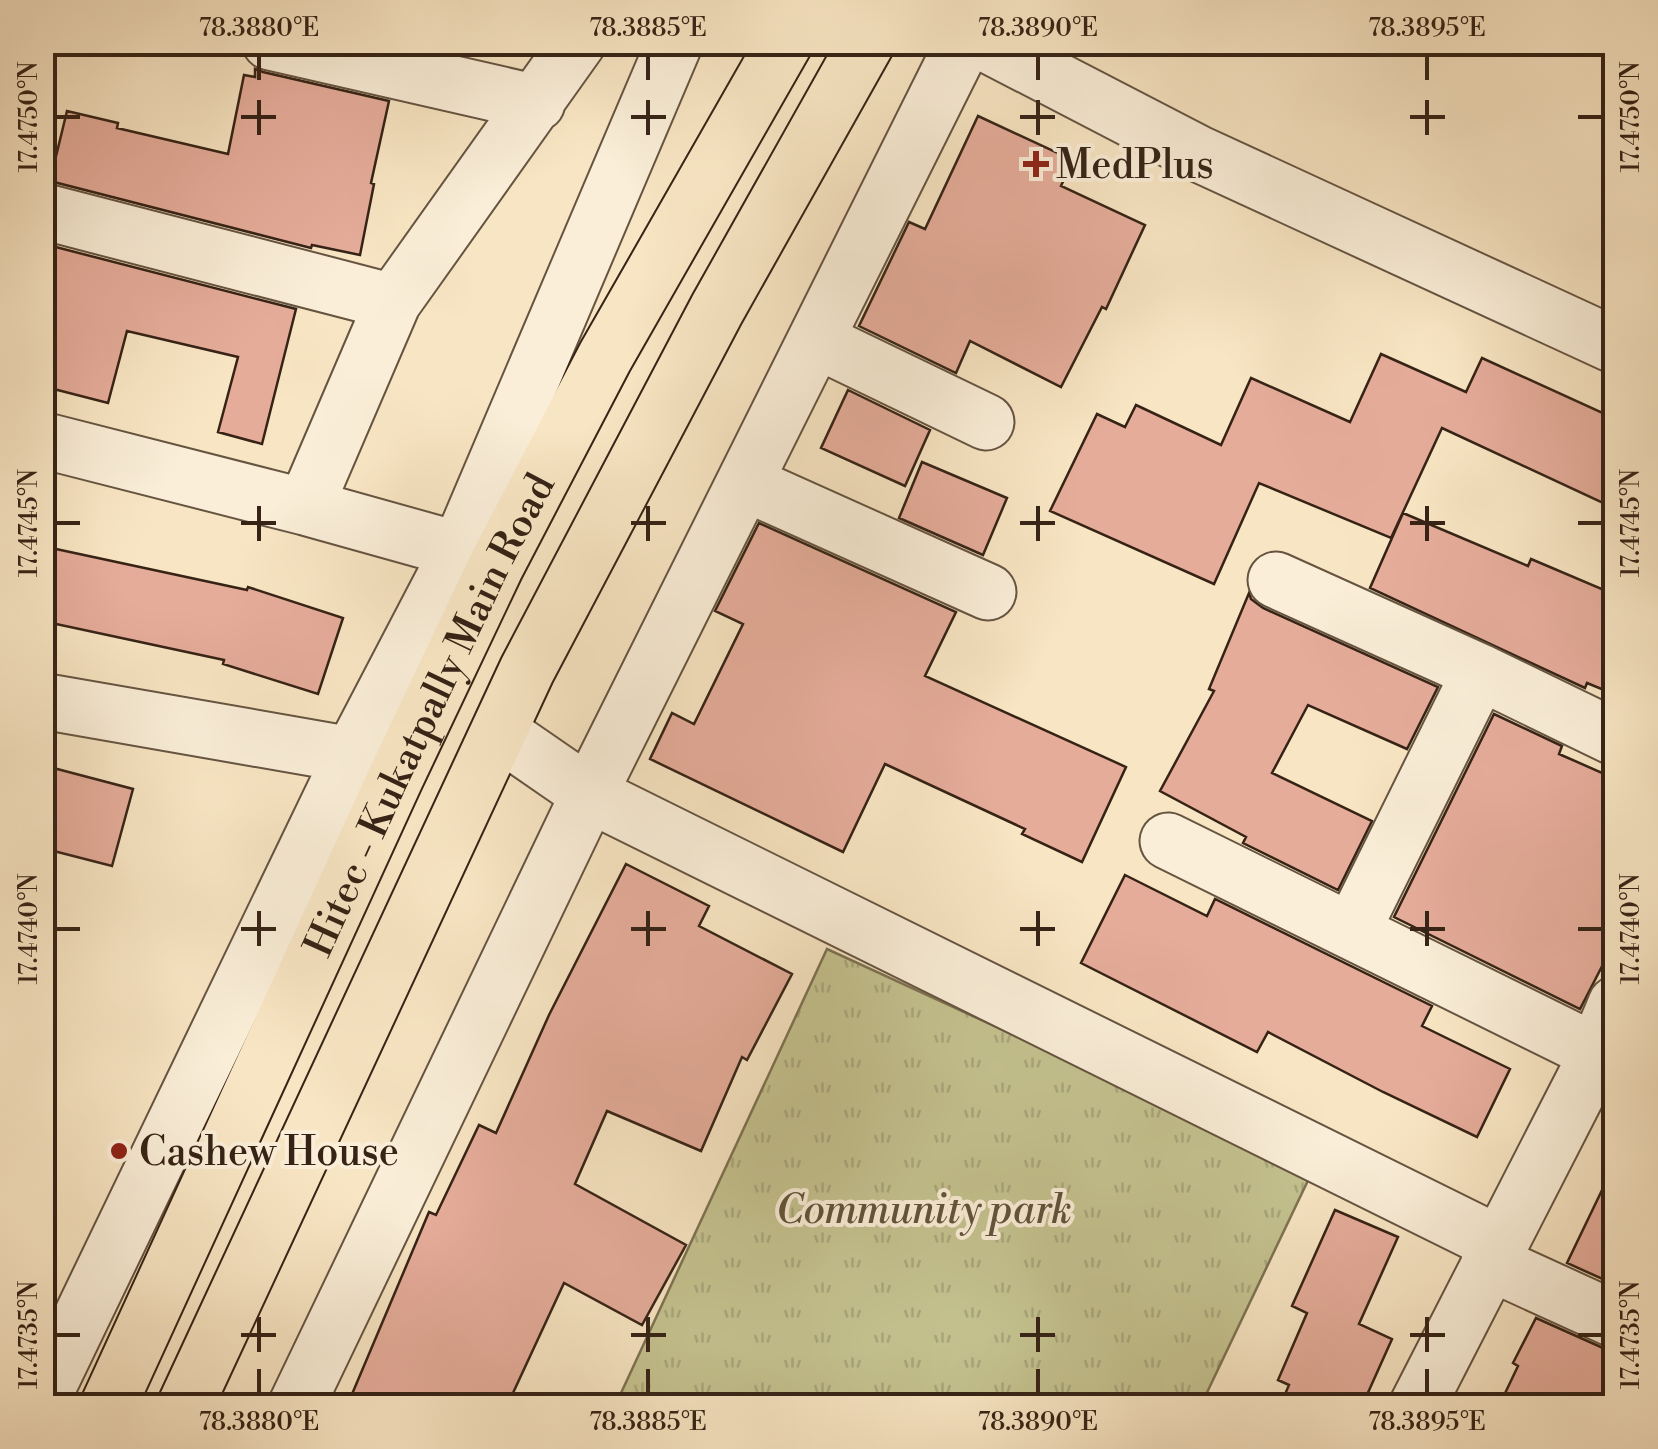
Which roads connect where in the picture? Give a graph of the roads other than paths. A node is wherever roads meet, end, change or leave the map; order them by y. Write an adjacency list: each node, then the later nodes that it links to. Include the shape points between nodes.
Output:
1 (270, 42): 8 (street)
2 (578, 42): 8 (street)
3 (676, 42): 17 (street)
4 (785, 42): 24 (main road, Hitec - Kukatpally Main Road, via 604,357 496,566)
5 (866, 42): 22 (main road, via 717,309)
6 (964, 42): 11 (street)
7 (983, 42): 12 (street, via 1198,153)
8 (537, 103): 10 (street)
9 (42, 211): 10 (street)
10 (393, 302): 16 (street)
11 (816, 340): 13 (street); 15 (street)
12 (1616, 346)
13 (986, 422)
14 (42, 440): 16 (street)
15 (745, 484): 19 (street); 25 (street)
16 (305, 507): 17 (street)
17 (459, 550): 24 (street)
18 (1276, 580): 20 (street)
19 (988, 592)
20 (1480, 672): 23 (street); 27 (street)
21 (42, 701): 24 (street)
22 (499, 732): 25 (street); 33 (main road)
23 (1616, 738)
24 (374, 767): 31 (street); 32 (main road, Hitec - Kukatpally Main Road)
25 (589, 794): 29 (street); 34 (street)
26 (1168, 840): 27 (street)
27 (1352, 932): 28 (street)
28 (1603, 1056): 29 (street)
29 (1494, 1253): 30 (street); 35 (street)
30 (1616, 1320)
31 (42, 1399)
32 (108, 1406)
33 (186, 1406)
34 (296, 1406)
35 (1417, 1406)

